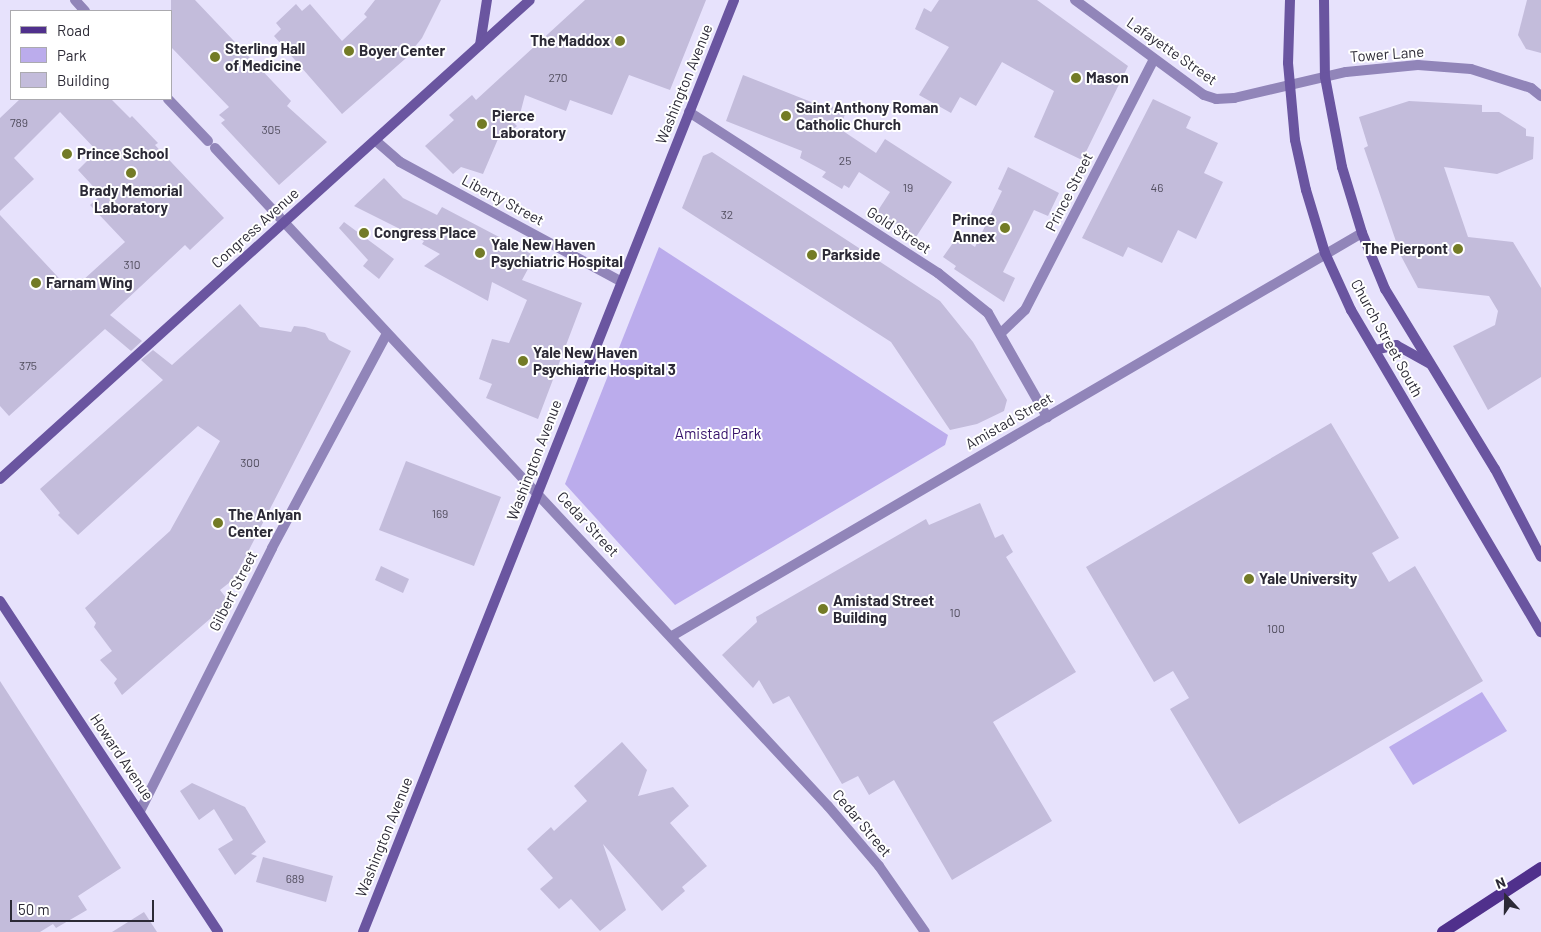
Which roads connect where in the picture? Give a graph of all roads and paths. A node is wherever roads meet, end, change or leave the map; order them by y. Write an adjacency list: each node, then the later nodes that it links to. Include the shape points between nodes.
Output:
1 (75, 0): 8 (street)
2 (487, 0): 9 (main road)
3 (530, 0): 9 (main road, Congress Avenue)
4 (734, 0): 15 (main road, Washington Avenue)
5 (1075, 0): 10 (street, Lafayette Street)
6 (1290, 0): 12 (main road, Church Street South)
7 (1324, 0): 11 (main road, Church Street South)
8 (85, 10)
9 (480, 45): 16 (main road, Congress Avenue)
10 (1154, 59): 12 (street, Lafayette Street, via 1204,95 1216,99); 21 (street, Prince Street, via 1025,310)
11 (1325, 77): 12 (street, Tower Lane); 13 (street, Tower Lane, via 1418,64 1462,68 1530,88); 18 (main road, Church Street South, via 1342,167)
12 (1290, 85): 19 (main road, Church Street South, via 1295,140)
13 (1541, 96)
14 (169, 100): 17 (street, Cedar Street)
15 (689, 112): 20 (main road, Washington Avenue); 21 (street, Gold Street, via 938,273 988,313)
16 (376, 141): 17 (main road, Congress Avenue); 20 (street, Liberty Street, via 400,162)
17 (284, 222): 22 (street, Cedar Street); 26 (main road, Congress Avenue)
18 (1362, 233): 19 (street, Amistad Street); 24 (main road, Church Street South, via 1385,289)
19 (1325, 253): 23 (main road, Church Street South, via 1351,310); 25 (street, Amistad Street)
20 (620, 281): 27 (main road, Washington Avenue)
21 (1001, 333): 25 (street, Gold Street)
22 (386, 335): 27 (street, Cedar Street); 32 (street, Gilbert Street, via 260,572)
23 (1375, 350): 24 (main road, via 1396,345); 30 (main road, Church Street South)
24 (1432, 365): 28 (main road, Church Street South, via 1495,469)
25 (1047, 417): 31 (street, Amistad Street)
26 (0, 479)
27 (536, 491): 31 (street, Cedar Street); 35 (main road, Washington Avenue)
28 (1541, 557)
29 (0, 601): 32 (main road, Howard Avenue)
30 (1541, 632)
31 (672, 636): 36 (street, Cedar Street, via 856,838)
32 (140, 811): 34 (main road, Howard Avenue)
33 (1541, 868): 37 (main road)
34 (218, 932)
35 (362, 932)
36 (924, 932)
37 (1443, 932)

